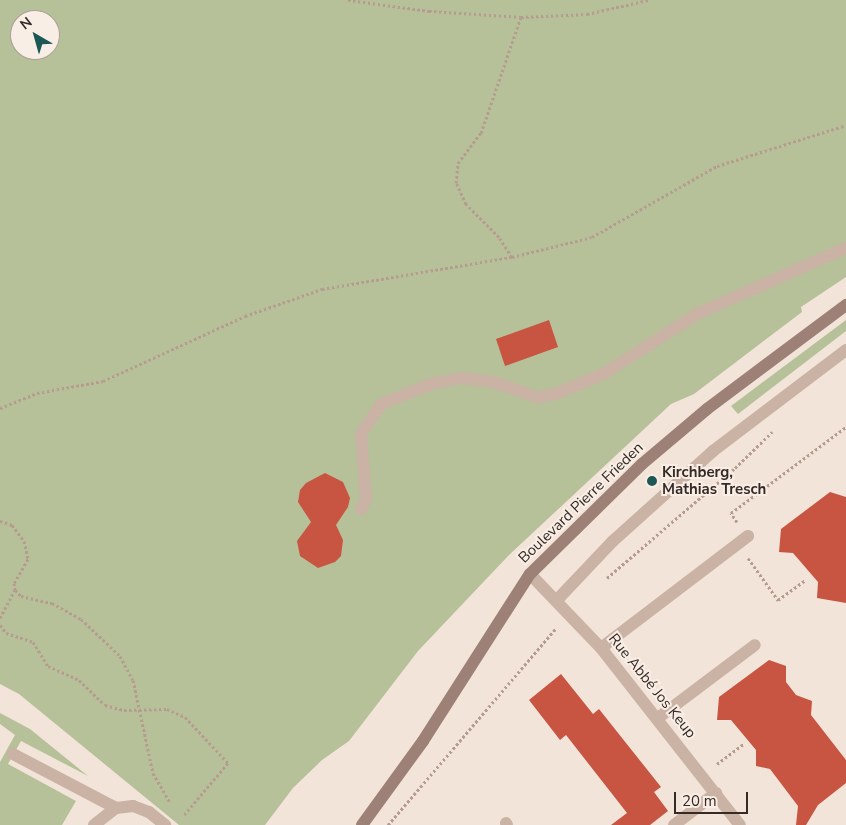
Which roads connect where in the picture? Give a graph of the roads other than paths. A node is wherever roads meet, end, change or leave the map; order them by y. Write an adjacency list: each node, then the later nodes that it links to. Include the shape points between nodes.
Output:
1 (846, 248): 4 (street, via 699,313 605,373 556,394 537,397 493,382 460,378 434,383 381,404 361,434 366,499)
2 (846, 305): 6 (main road, Boulevard Pierre Frieden, via 693,421 642,464)
3 (846, 350): 7 (street, via 713,451 614,541)
4 (361, 509)
5 (748, 536): 9 (street)
6 (530, 574): 7 (street, Rue Abbé Jos Keup); 16 (main road, Boulevard Pierre Frieden, via 423,741)
7 (557, 600): 9 (street, Rue Abbé Jos Keup)
8 (755, 645): 10 (street)
9 (601, 648): 10 (street, Rue Abbé Jos Keup)
10 (658, 718): 12 (street, Rue Abbé Jos Keup)
11 (13, 754): 13 (street)
12 (716, 793): 17 (street); 18 (street, Rue Abbé Jos Keup)
13 (116, 808): 14 (street); 15 (street, via 133,806 149,812)
14 (94, 825)
15 (165, 825)
16 (362, 825)
17 (674, 825)
18 (740, 825)

